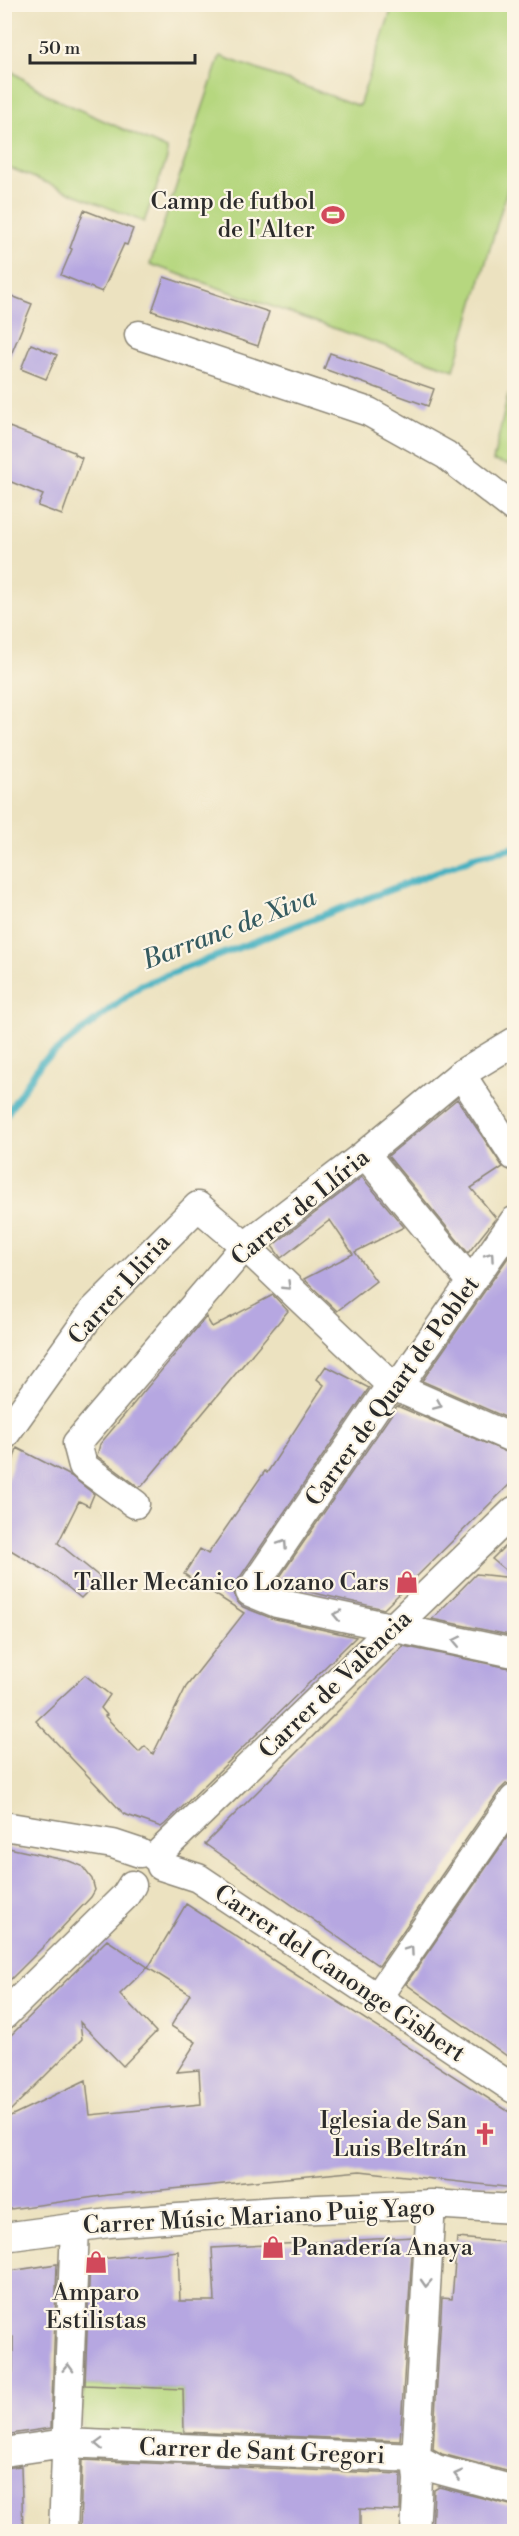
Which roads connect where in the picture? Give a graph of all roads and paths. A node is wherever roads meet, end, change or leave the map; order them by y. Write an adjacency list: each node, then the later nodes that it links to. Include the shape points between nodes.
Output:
1 (139, 335): 2 (street, via 369,412 446,455)
2 (514, 508)
3 (514, 1041): 4 (street, Carrer de Llíria)
4 (461, 1074): 5 (street, Carrer de Llíria); 6 (street)
5 (365, 1154): 8 (street, Carrer de Llíria); 9 (street)
6 (514, 1156)
7 (514, 1221): 9 (street, Carrer de Quart de Poblet, one-way to 7)
8 (244, 1246): 10 (street, one-way to 10); 11 (street, Carrer Lliria, via 198,1206 93,1311); 13 (street, Carrer de Llíria, via 77,1443 83,1466)
9 (471, 1282): 10 (street, Carrer de Quart de Poblet, via 404,1378)
10 (391, 1385): 12 (street, one-way to 12); 15 (street, Carrer de Quart de Poblet, one-way to 10, via 277,1603 250,1592)
11 (4, 1436)
12 (514, 1438)
13 (135, 1504)
14 (514, 1511): 15 (street, Carrer de València)
15 (394, 1628): 16 (street, one-way to 15); 19 (street, Carrer de València)
16 (514, 1653)
17 (514, 1799): 20 (street, one-way to 17)
18 (4, 1826): 19 (street, Carrer del Canonge Gisbert, via 113,1844)
19 (152, 1859): 20 (street, Carrer del Canonge Gisbert, via 198,1878); 21 (street, Carrer de València, via 160,1878 153,1886 132,1885)
20 (376, 1998): 22 (street, Carrer del Canonge Gisbert)
21 (4, 2015)
22 (514, 2089)
23 (431, 2204): 24 (street, Carrer Músic Mariano Puig Yago); 25 (street, Carrer Músic Mariano Puig Yago, via 274,2211); 29 (street, one-way to 29)
24 (514, 2208)
25 (75, 2227): 26 (street, Carrer Músic Mariano Puig Yago); 27 (street, one-way to 25)
26 (4, 2237)
27 (65, 2443): 28 (street, Carrer de Sant Gregori); 29 (street, Carrer de Sant Gregori, one-way to 27); 31 (street)
28 (4, 2452)
29 (416, 2458): 30 (street, Carrer de Sant Gregori, one-way to 29, via 436,2469); 32 (street)
30 (514, 2490)
31 (63, 2532)
32 (415, 2532)

